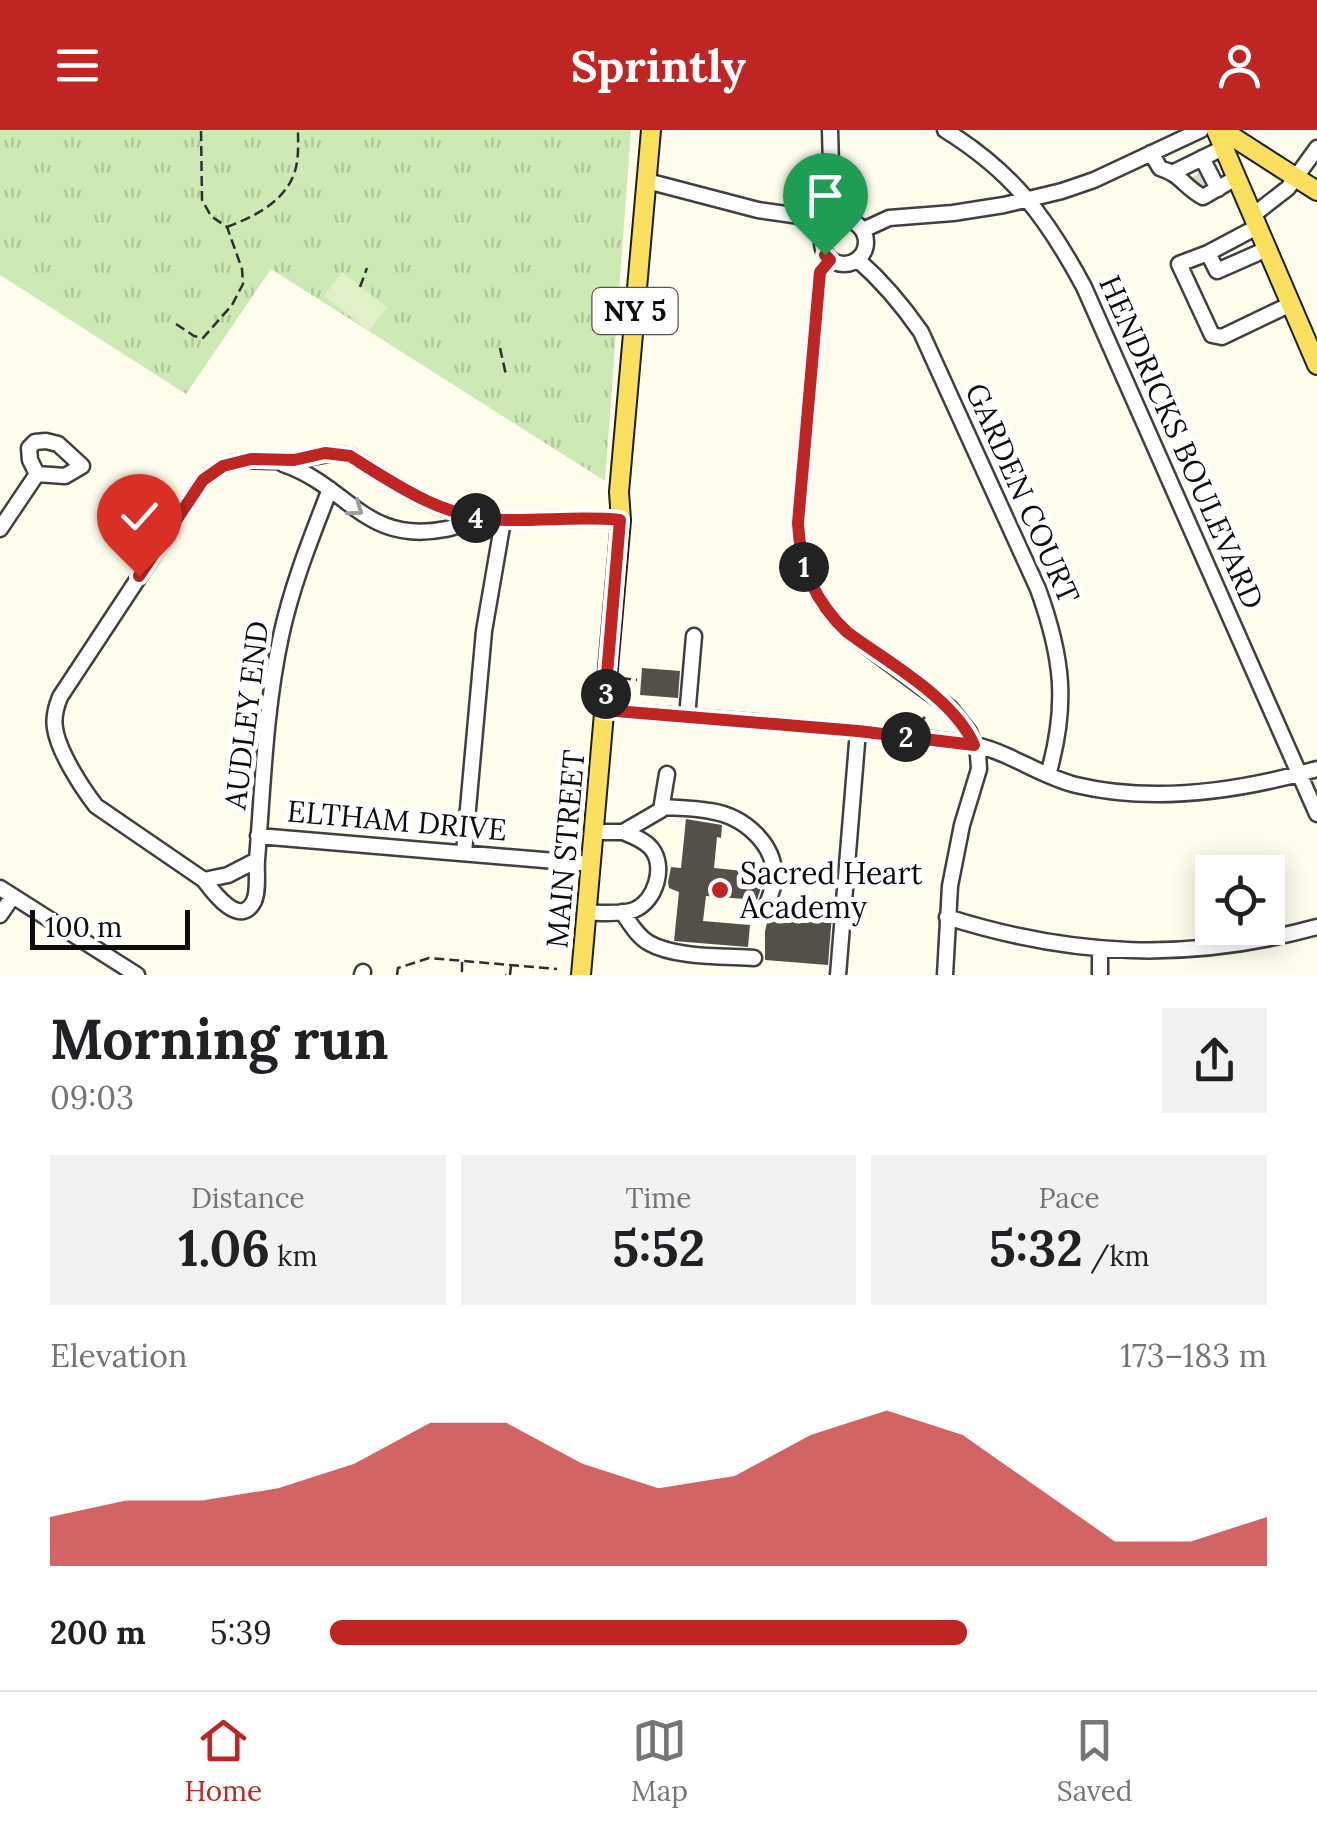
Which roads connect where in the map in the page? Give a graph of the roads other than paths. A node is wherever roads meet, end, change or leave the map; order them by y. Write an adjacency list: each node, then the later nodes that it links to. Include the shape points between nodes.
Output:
1 (651, 130): 13 (main road, MAIN STREET / NY 5)
2 (830, 130): 19 (street)
3 (945, 130): 17 (street, HENDRICKS BOULEVARD)
4 (1201, 130): 6 (street)
5 (1220, 136): 9 (main road); 10 (street); 14 (main road)
6 (1177, 142): 8 (street); 10 (street)
7 (1317, 148): 12 (street)
8 (1152, 153): 11 (street, via 1160,168); 17 (street)
9 (1268, 159): 12 (main road); 14 (main road, via 1248,164)
10 (1196, 165): 11 (street); 15 (street)
11 (1174, 172): 15 (street, via 1203,197)
12 (1298, 178): 16 (main road); 18 (street)
13 (646, 182): 19 (street); 32 (main road, MAIN STREET / NY 5)
14 (1239, 187): 15 (street); 18 (main road)
15 (1211, 191)
16 (1317, 191)
17 (1030, 200): 20 (street, via 889,218); 41 (street, HENDRICKS BOULEVARD, via 1084,287)
18 (1254, 222): 21 (main road); 22 (street)
19 (830, 225): 20 (street, via 846,220); 23 (street, via 822,241)
20 (864, 230): 24 (street, via 866,250)
21 (1267, 249): 22 (street, via 1217,271); 25 (main road)
22 (1208, 253): 25 (street, via 1179,264 1212,334 1222,337)
23 (830, 260): 24 (street); 38 (street, via 820,272 798,523 802,560 834,620 950,708)
24 (858, 260): 42 (street, GARDEN COURT, via 909,314 928,346 1052,628 1061,698)
25 (1290, 304): 26 (main road)
26 (1317, 365)
27 (273, 461): 29 (street); 30 (street, via 350,456 425,502); 51 (street, via 236,461 203,480 84,657 54,718 57,740 96,806)
28 (37, 474): 33 (street)
29 (330, 489): 30 (street, one-way to 30, via 390,529 439,531); 47 (street, AUDLEY END, via 281,637)
30 (478, 518): 31 (street)
31 (503, 520): 32 (street); 48 (street, via 484,631)
32 (620, 520): 35 (main road, MAIN STREET / NY 5)
33 (0, 529)
34 (694, 636): 36 (street)
35 (604, 710): 36 (street); 45 (main road, MAIN STREET / NY 5)
36 (688, 717): 37 (street)
37 (858, 731): 38 (street); 63 (street)
38 (974, 745): 42 (street); 57 (street, via 978,768)
39 (1317, 769): 41 (street)
40 (667, 774): 43 (street)
41 (1299, 774): 42 (street, via 1172,794 1108,790); 44 (street, HENDRICKS BOULEVARD)
42 (1048, 776)
43 (662, 808): 46 (street); 53 (street, via 714,811 742,821 762,839 774,880)
44 (1317, 814)
45 (594, 832): 46 (street); 50 (main road, MAIN STREET / NY 5)
46 (623, 832): 54 (street, via 647,843 658,874 641,906)
47 (258, 836): 48 (street, ELTHAM DRIVE); 49 (street, AUDLEY END)
48 (464, 853): 50 (street, ELTHAM DRIVE)
49 (256, 860): 51 (street); 51 (street, AUDLEY END, via 254,900 242,911)
50 (591, 864): 55 (main road, MAIN STREET / NY 5)
51 (204, 880)
52 (6, 892): 56 (street); 61 (street)
53 (767, 905)
54 (622, 912): 55 (street); 60 (street, via 660,947)
55 (587, 913): 62 (main road, MAIN STREET / NY 5)
56 (0, 915)
57 (947, 916): 59 (street, via 1022,938); 64 (street)
58 (1317, 927): 59 (street, via 1211,949)
59 (1100, 950): 65 (street)
60 (754, 958)
61 (137, 975)
62 (581, 975)
63 (838, 975)
64 (944, 975)
65 (1100, 975)

